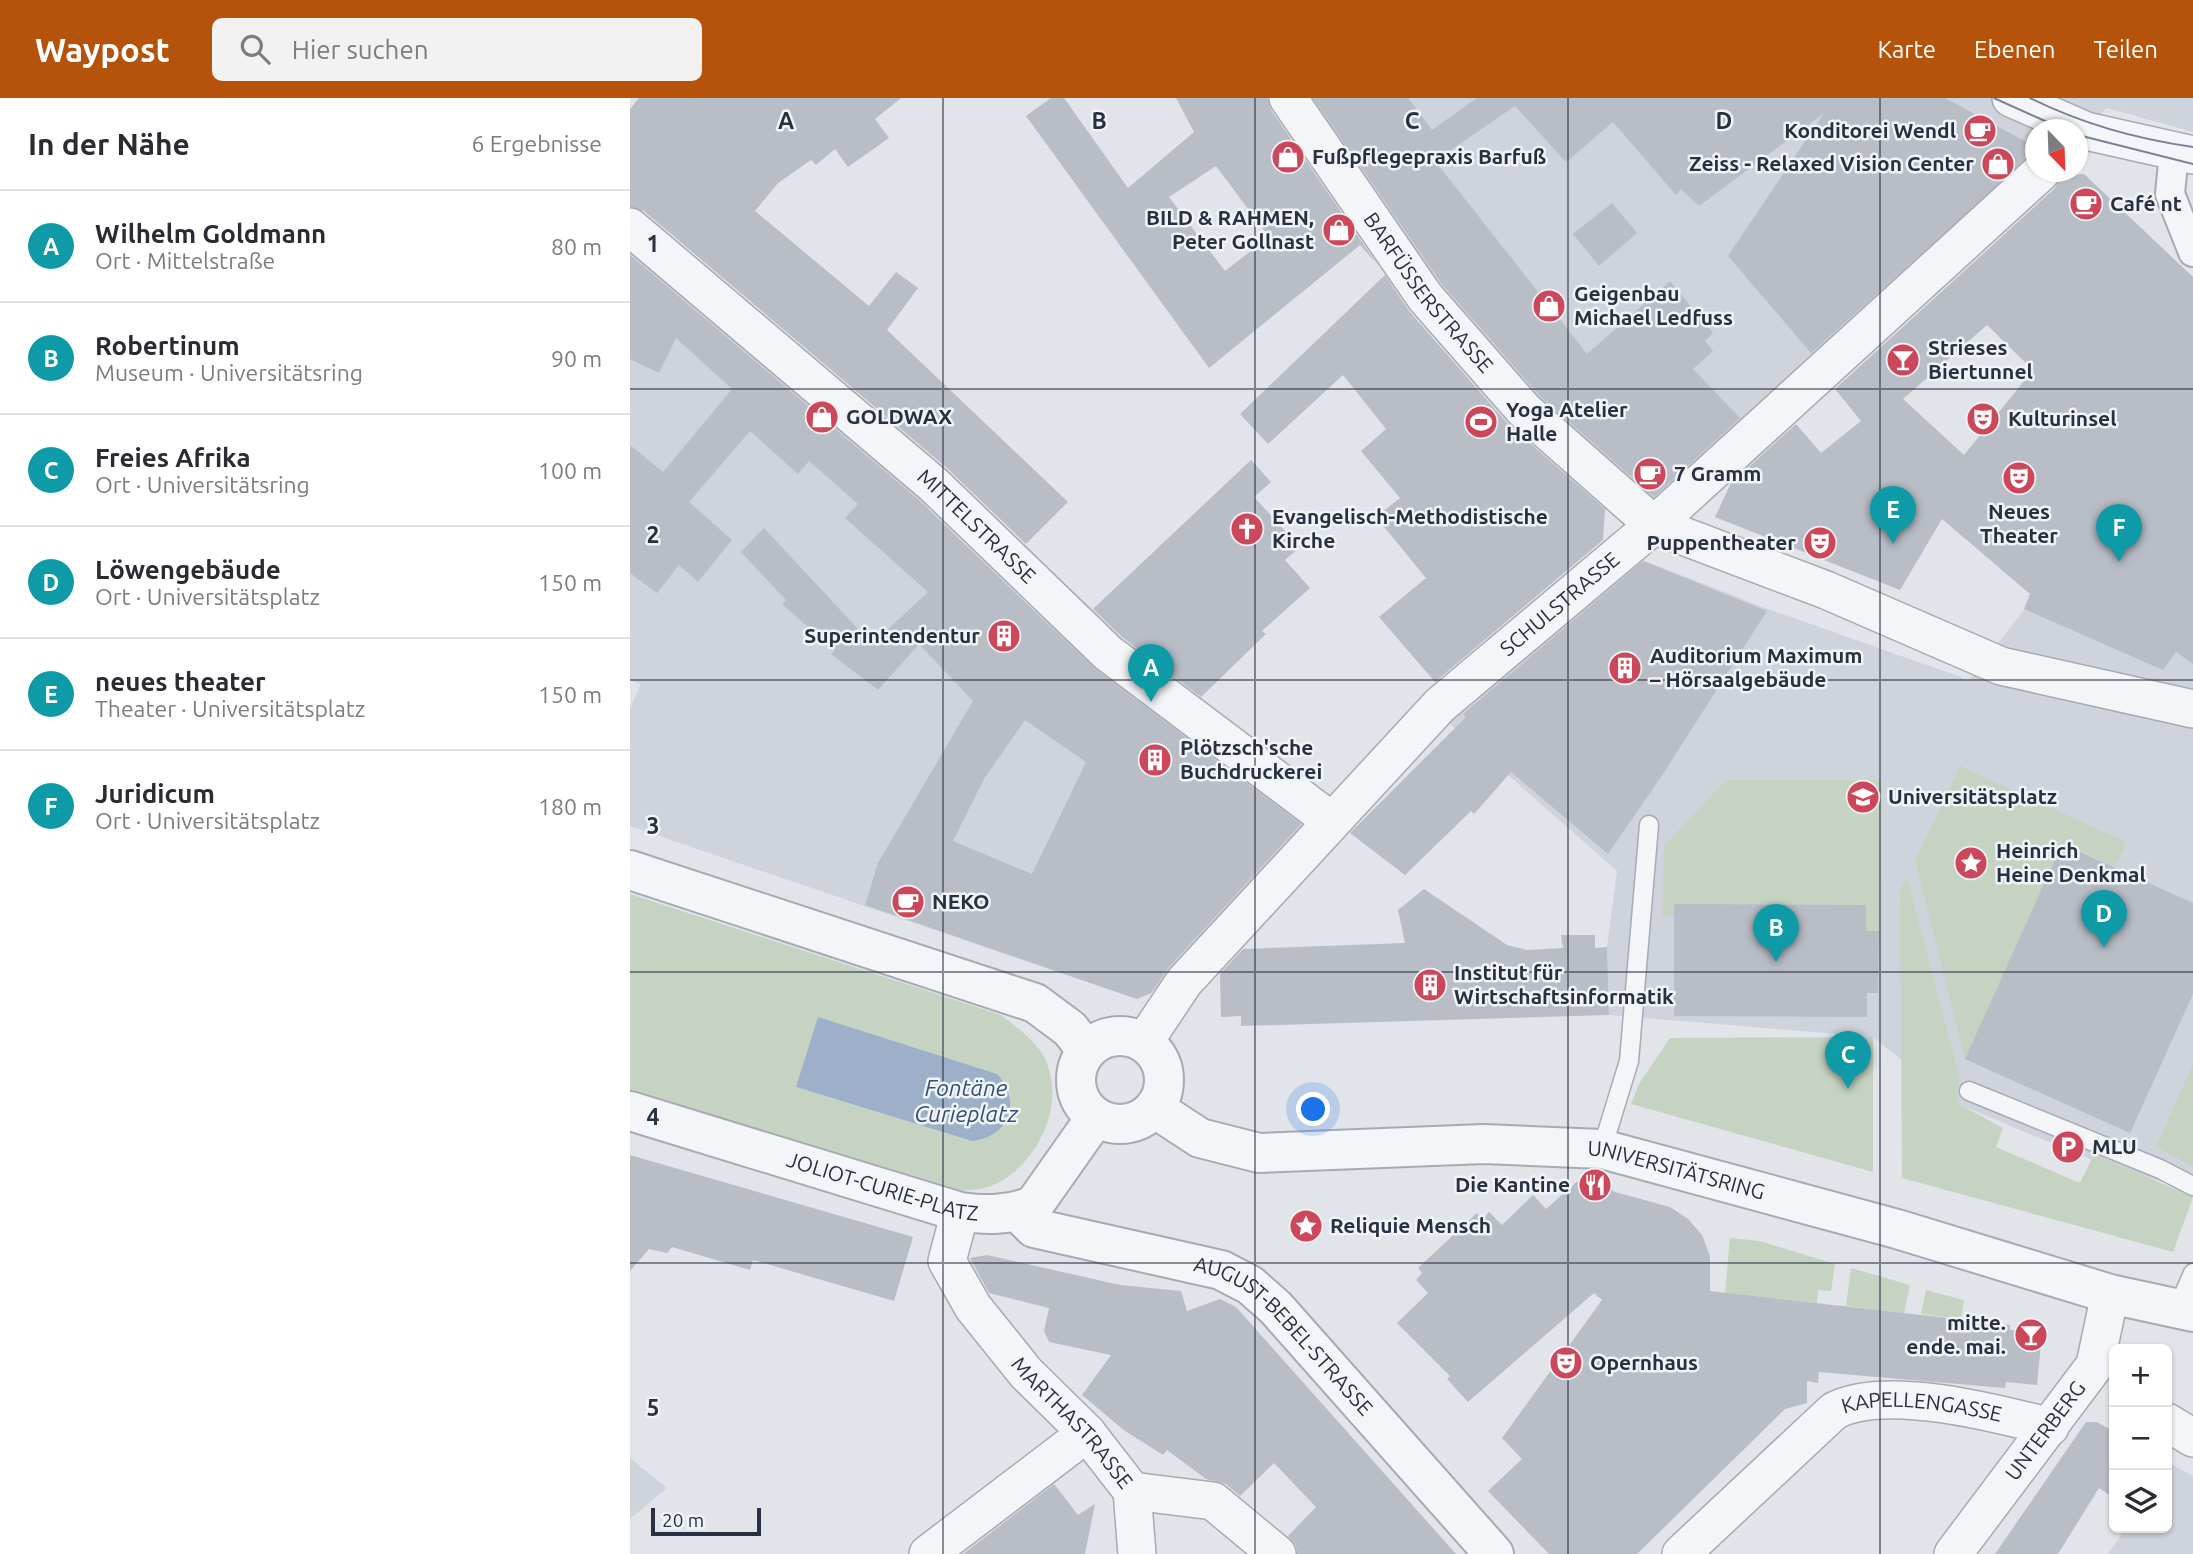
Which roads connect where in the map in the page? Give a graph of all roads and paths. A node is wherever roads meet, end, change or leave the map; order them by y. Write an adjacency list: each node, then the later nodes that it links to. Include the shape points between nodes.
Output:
1 (1288, 98): 9 (street, BARFÜSSERSTRASSE, via 1425,297 1524,410)
2 (2011, 98): 3 (street)
3 (2051, 119)
4 (2088, 136): 5 (street)
5 (2183, 153): 8 (street, via 2170,194)
6 (2031, 182): 9 (street, SCHULSTRASSE)
7 (630, 227): 11 (street, MITTELSTRASSE, via 934,485 1108,653)
8 (2193, 251)
9 (1654, 525): 10 (street, via 1826,590 2001,666); 11 (street, SCHULSTRASSE, via 1440,705)
10 (2193, 709)
11 (1330, 820): 14 (street, SCHULSTRASSE, via 1184,982)
12 (1649, 825): 20 (lane, via 1629,1061)
13 (630, 870): 15 (street, via 1035,1003 1070,1029)
14 (1144, 1042): 15 (street, via 1127,1036 1108,1037); 17 (street, via 1159,1059 1165,1079)
15 (1086, 1051): 19 (street, via 1075,1069 1076,1091 1086,1111)
16 (1969, 1091): 21 (lane, via 2160,1168)
17 (1154, 1108): 19 (street, via 1146,1117 1125,1125 1104,1123); 20 (street, UNIVERSITÄTSRING, via 1200,1138 1258,1153 1484,1144)
18 (630, 1111): 22 (street, JOLIOT-CURIE-PLATZ)
19 (1096, 1117): 23 (street, via 1043,1196)
20 (1602, 1149): 25 (street, UNIVERSITÄTSRING, via 1898,1229)
21 (2193, 1186)
22 (960, 1212): 23 (street, JOLIOT-CURIE-PLATZ); 30 (street, MARTHASTRASSE, via 947,1261 972,1307 1026,1373)
23 (1018, 1212): 36 (street, AUGUST-BEBEL-STRASSE, via 1034,1228 1222,1270 1250,1285 1276,1308)
24 (2193, 1273): 26 (lane)
25 (2110, 1294): 26 (street, UNIVERSITÄTSRING); 27 (street, UNTERBERG)
26 (2185, 1310)
27 (2105, 1373): 29 (street, UNTERBERG)
28 (2172, 1425): 31 (street)
29 (2050, 1427): 37 (street, KAPELLENGASSE, via 1988,1410 1875,1399 1846,1405 1834,1411); 38 (street, UNTERBERG)
30 (1087, 1433): 32 (street, MARTHASTRASSE); 33 (street)
31 (2193, 1438)
32 (1132, 1491): 34 (street); 35 (street, MARTHASTRASSE, via 1213,1501)
33 (928, 1554)
34 (1137, 1554)
35 (1277, 1554)
36 (1494, 1554)
37 (1681, 1554)
38 (1953, 1554)

